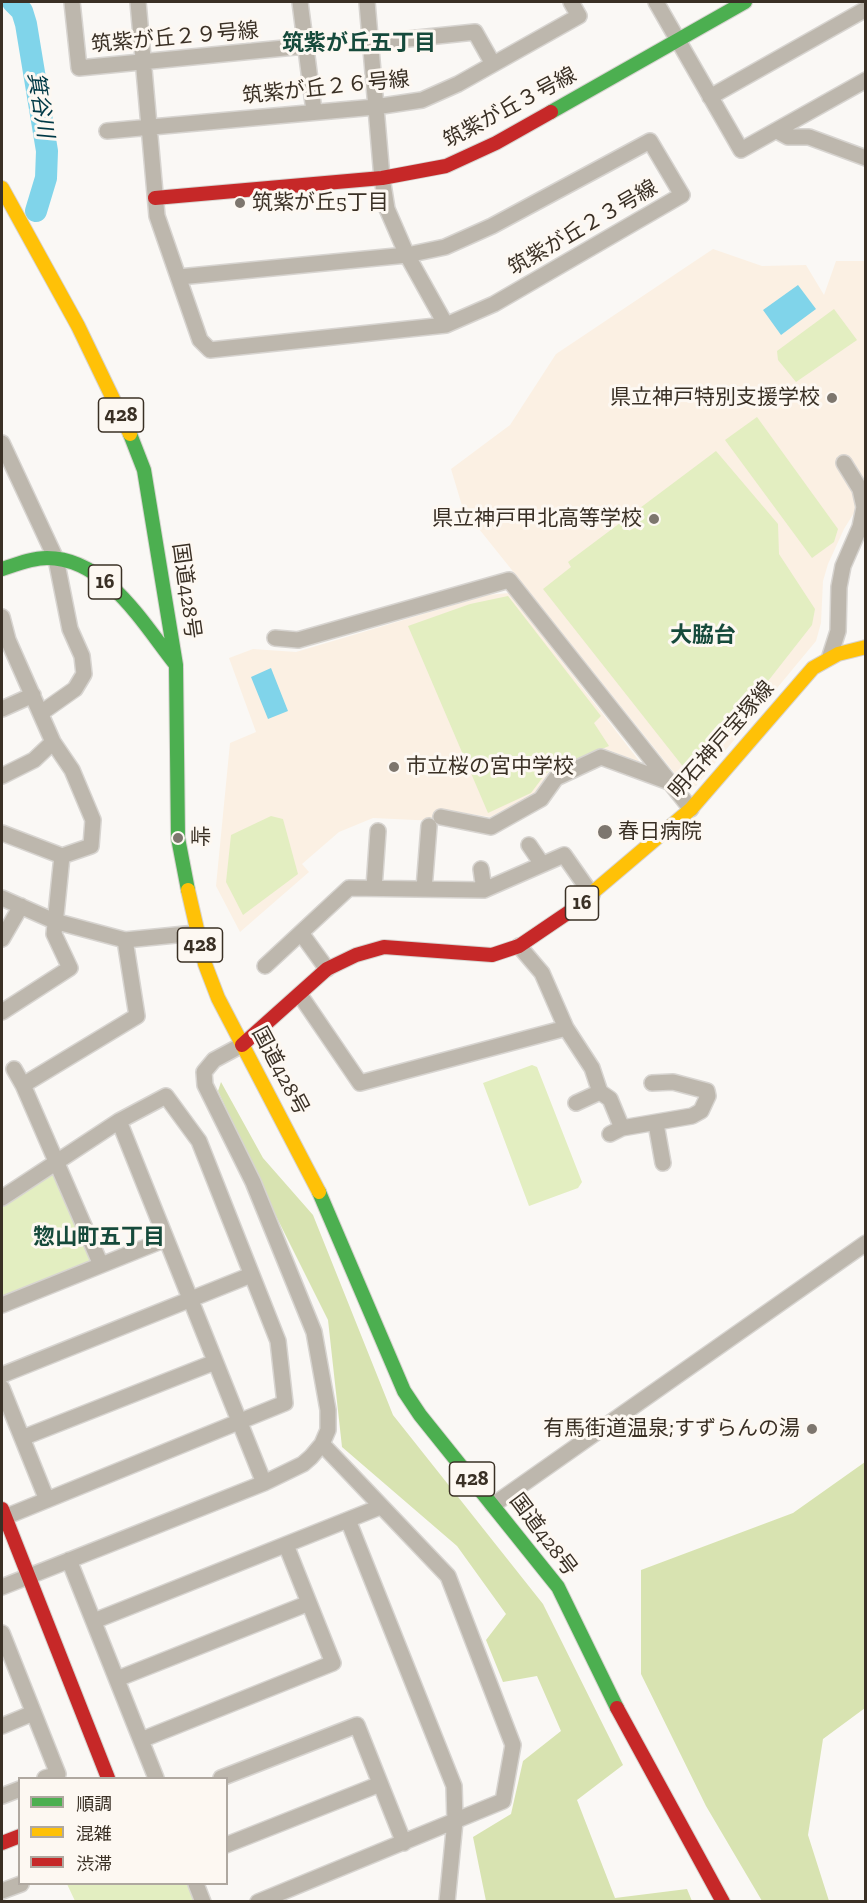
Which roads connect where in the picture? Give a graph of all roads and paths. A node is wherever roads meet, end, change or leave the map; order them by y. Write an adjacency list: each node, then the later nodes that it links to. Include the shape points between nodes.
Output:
1 (72, 2): 12 (street, 筑紫が丘２９号線, via 79,68)
2 (138, 2): 12 (street, 筑紫が丘２３号線)
3 (300, 2): 11 (street)
4 (367, 2): 10 (street)
5 (571, 2): 13 (street, 筑紫が丘２６号線, via 579,16)
6 (656, 2): 9 (street)
7 (745, 2): 9 (main road, 筑紫が丘３号線)
8 (866, 9): 15 (street)
9 (678, 40): 15 (street); 22 (main road, 筑紫が丘３号線, via 469,157 433,170)
10 (370, 43): 13 (street, via 475,32); 16 (street)
11 (305, 46): 12 (street, 筑紫が丘２９号線); 17 (street)
12 (144, 63): 18 (street, 筑紫が丘２３号線)
13 (493, 64): 16 (street, 筑紫が丘２６号線, via 422,100)
14 (866, 80): 20 (street)
15 (710, 98): 20 (street, via 741,150)
16 (375, 107): 17 (street, 筑紫が丘２６号線); 22 (street)
17 (314, 111): 18 (street, 筑紫が丘２６号線)
18 (150, 127): 19 (street, 筑紫が丘２６号線); 24 (street, 筑紫が丘２３号線)
19 (107, 131)
20 (777, 131): 21 (street, via 789,137 809,137)
21 (866, 158)
22 (382, 178): 24 (main road, 筑紫が丘３号線); 25 (street, via 387,209)
23 (2, 188): 37 (main road, 国道428号 / 428, via 78,326 136,447 162,561)
24 (155, 198): 26 (street, 筑紫が丘２３号線, via 157,216)
25 (407, 255): 26 (street, 筑紫が丘２３号線); 27 (street); 27 (street, 筑紫が丘２３号線, via 445,247 492,226 650,141 682,195 494,304)
26 (179, 277): 27 (street, 筑紫が丘２３号線, via 200,340 210,350)
27 (446, 325)
28 (2, 443): 30 (street)
29 (844, 464): 36 (street, via 860,489 864,507 843,566 838,631)
30 (56, 559): 31 (main road, 16); 37 (main road, 16, via 93,574 117,591); 40 (street, via 84,674 75,689)
31 (2, 569)
32 (2, 617): 34 (street)
33 (275, 638): 43 (street, via 298,640 509,580)
34 (5, 641): 38 (street)
35 (866, 647): 36 (main road, 明石神戸宝塚線 / 16)
36 (830, 656): 44 (main road, 明石神戸宝塚線 / 16, via 813,668)
37 (176, 665): 58 (main road, 国道428号 / 428, via 178,838)
38 (33, 695): 39 (street); 40 (street)
39 (2, 709)
40 (41, 713): 41 (street)
41 (53, 742): 42 (street, via 34,760); 48 (street, via 72,770 93,820 91,846)
42 (2, 776)
43 (669, 782): 44 (street); 52 (street, via 601,757 556,778 541,799 491,827 435,821)
44 (691, 809): 54 (main road, 明石神戸宝塚線 / 16)
45 (378, 831): 51 (street)
46 (2, 832): 48 (street)
47 (530, 845): 49 (street)
48 (62, 856): 57 (street)
49 (542, 864): 53 (street); 54 (street, via 564,855)
50 (481, 869): 53 (street)
51 (374, 888): 52 (street); 59 (street, via 349,888)
52 (424, 889): 53 (street)
53 (484, 890)
54 (591, 895): 62 (main road, 明石神戸宝塚線 / 16)
55 (2, 898): 56 (street)
56 (21, 906): 57 (street); 60 (street)
57 (54, 921): 61 (street); 66 (street, via 54,934 70,968)
58 (196, 933): 61 (street); 68 (main road, 国道428号 / 428, via 218,998)
59 (301, 933): 63 (street); 64 (street)
60 (2, 939)
61 (125, 940): 71 (street, via 137,1016)
62 (519, 946): 64 (main road, 明石神戸宝塚線 / 16, via 492,955 384,947); 67 (street, via 542,973)
63 (266, 966)
64 (327, 969): 65 (main road, 明石神戸宝塚線 / 16)
65 (300, 994): 67 (street, via 360,1083); 68 (main road, 明石神戸宝塚線 / 16)
66 (2, 1012)
67 (566, 1028): 72 (street, via 592,1068)
68 (242, 1045): 90 (street, via 214,1060 204,1072 205,1084 253,1182 314,1332 328,1410 328,1430); 93 (main road, 国道428号 / 428, via 327,1207 404,1391)
69 (14, 1069): 71 (street)
70 (652, 1083): 75 (street, via 673,1082 707,1091 708,1096 701,1111 692,1116)
71 (23, 1085): 76 (street)
72 (600, 1092): 73 (street); 75 (street, via 610,1099 616,1131)
73 (576, 1103)
74 (119, 1121): 76 (street); 79 (street); 82 (street, via 166,1096 199,1141)
75 (656, 1124): 77 (street)
76 (57, 1162): 78 (street); 81 (street)
77 (663, 1163)
78 (2, 1198)
79 (166, 1239): 81 (street); 83 (street)
80 (866, 1243): 93 (street)
81 (101, 1265): 84 (street)
82 (251, 1275): 83 (street); 88 (street, via 278,1341 285,1403)
83 (190, 1299): 85 (street); 86 (street)
84 (2, 1305)
85 (215, 1362): 88 (street); 89 (street)
86 (2, 1375)
87 (2, 1388): 89 (street)
88 (240, 1423): 91 (street); 92 (street)
89 (22, 1438): 92 (street)
90 (322, 1444): 91 (street, via 303,1464); 94 (street)
91 (264, 1483): 98 (street)
92 (47, 1500): 95 (street)
93 (493, 1505): 127 (main road, 国道428号 / 428, via 558,1587 634,1743)
94 (380, 1507): 96 (street); 116 (street, via 448,1576 513,1745 503,1801)
95 (3, 1513): 99 (main road)
96 (348, 1520): 97 (street); 116 (street, via 454,1786)
97 (285, 1545): 101 (street); 102 (street)
98 (69, 1560): 99 (street); 102 (street)
99 (28, 1576): 100 (street); 110 (main road)
100 (2, 1587)
101 (309, 1602): 105 (street); 108 (street, via 333,1663)
102 (94, 1621): 105 (street)
103 (2, 1633): 104 (street)
104 (5, 1653): 106 (street)
105 (117, 1679): 108 (street)
106 (33, 1713): 107 (street); 109 (street, via 58,1774)
107 (2, 1726)
108 (141, 1740): 111 (street)
109 (50, 1777)
110 (107, 1777)
111 (155, 1777)
112 (226, 1777): 113 (street, via 357,1725)
113 (381, 1784): 119 (street); 120 (street)
114 (18, 1789): 115 (street)
115 (2, 1796)
116 (455, 1821): 119 (street); 124 (street)
117 (18, 1837): 118 (main road)
118 (2, 1843)
119 (404, 1843): 126 (street)
120 (228, 1844)
121 (18, 1885): 123 (street)
122 (196, 1885): 125 (street)
123 (2, 1891)
124 (442, 1900)
125 (203, 1902)
126 (258, 1902)
127 (723, 1902)

